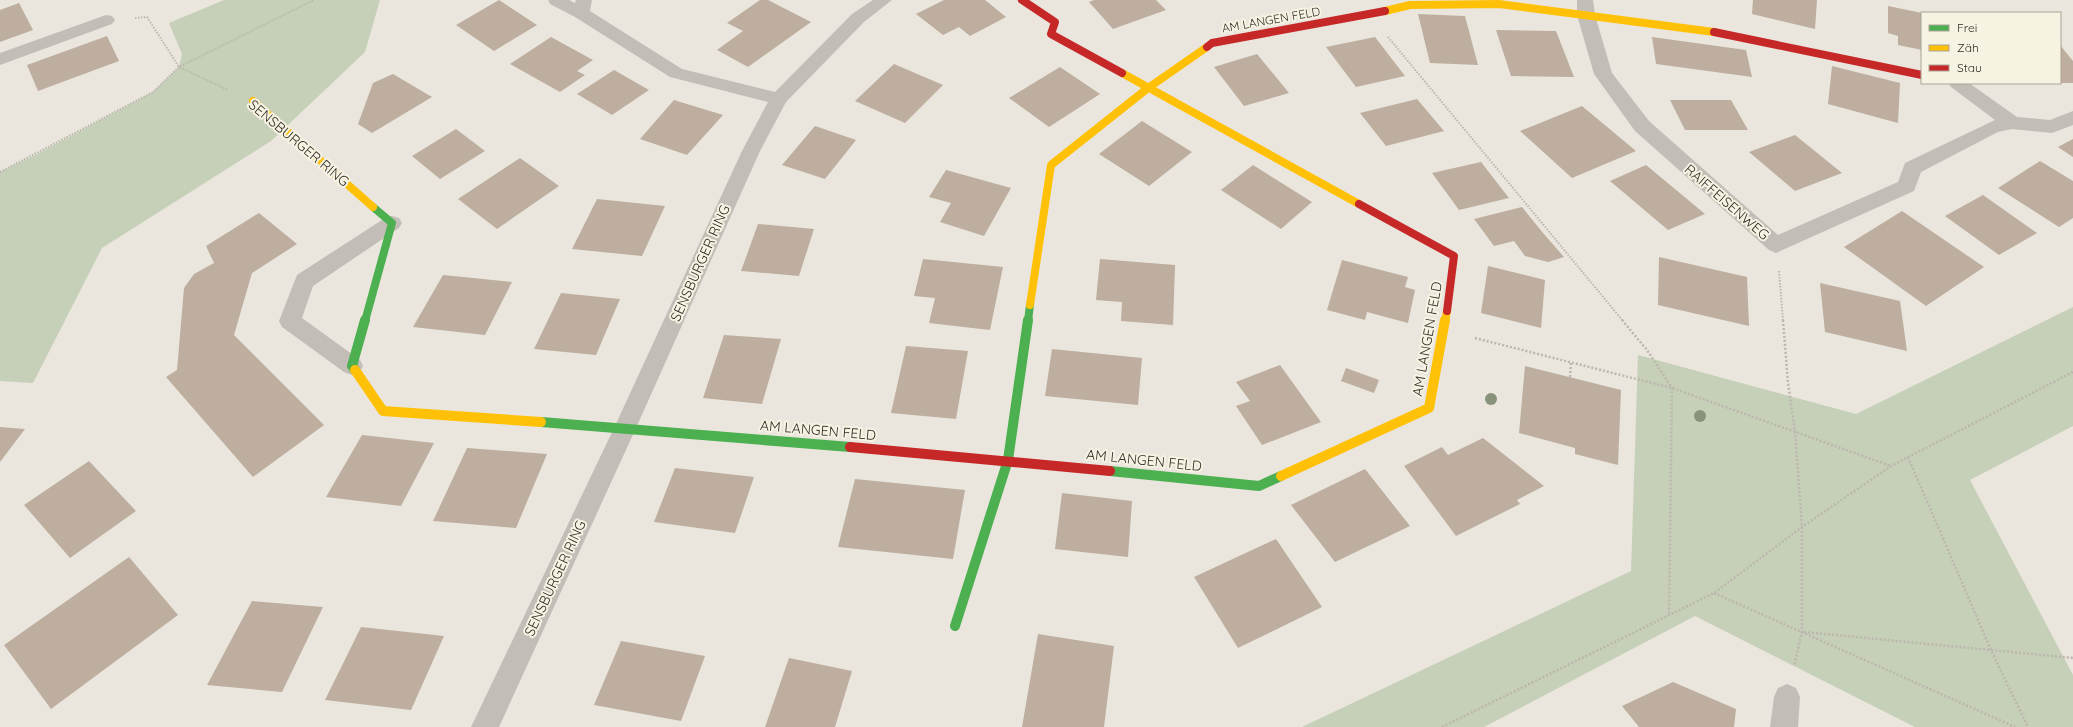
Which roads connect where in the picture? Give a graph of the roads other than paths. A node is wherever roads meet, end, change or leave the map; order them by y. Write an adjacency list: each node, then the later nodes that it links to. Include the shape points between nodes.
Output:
1 (556, 0): 4 (street)
2 (884, 0): 11 (street, SENSBURGER RING, via 858,18)
3 (1022, 0): 10 (street, AM LANGEN FELD, via 1055,22 1051,34)
4 (583, 6): 11 (street, via 676,73)
5 (1585, 7): 8 (street); 10 (street, AM LANGEN FELD, via 1499,4 1410,5 1370,15 1212,43); 14 (street, RAIFFEISENWEG, via 1603,74 1642,126 1776,245 1907,186 1912,168 1994,126)
6 (106, 20): 7 (street)
7 (0, 59)
8 (1921, 75)
9 (1958, 84): 14 (street)
10 (1148, 88): 18 (street, AM LANGEN FELD, via 1051,164); 18 (street, AM LANGEN FELD, via 1454,256 1445,330 1429,408 1259,486)
11 (779, 99): 17 (street, SENSBURGER RING, via 751,151)
12 (253, 101): 15 (street, SENSBURGER RING)
13 (2073, 117): 14 (street, RAIFFEISENWEG, via 2052,127)
14 (2012, 123)
15 (392, 223): 16 (street); 16 (street, via 304,281 290,321)
16 (352, 366): 17 (street, via 383,411)
17 (625, 428): 18 (street, AM LANGEN FELD); 21 (street, SENSBURGER RING)
18 (1008, 460): 19 (street, AM LANGEN FELD)
19 (955, 626)
20 (1787, 697): 22 (street)
21 (485, 727)
22 (1784, 727)

